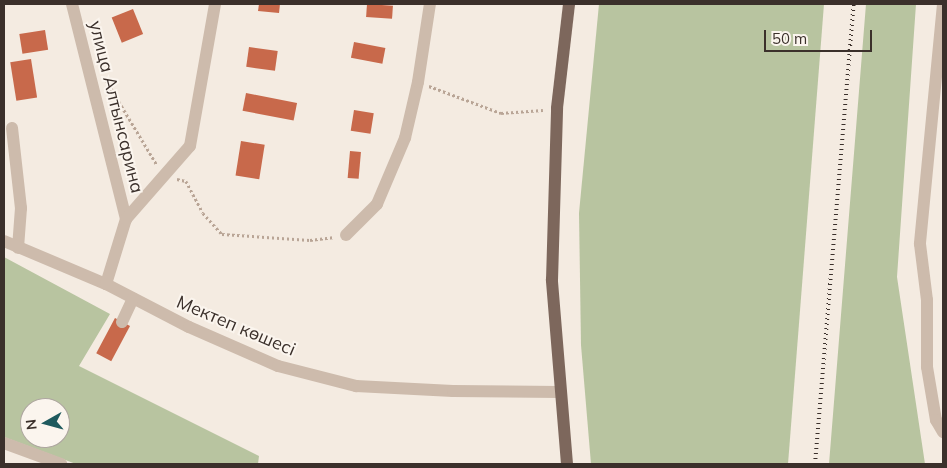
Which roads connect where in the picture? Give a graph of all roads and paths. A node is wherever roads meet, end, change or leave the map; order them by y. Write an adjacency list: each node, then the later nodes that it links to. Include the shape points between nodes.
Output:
1 (72, 4): 7 (street, улица Алтынсарина)
2 (216, 4): 11 (street, via 190,146)
3 (430, 4): 8 (street)
4 (569, 4): 9 (main road)
5 (943, 4): 6 (street)
6 (942, 35): 20 (street, via 920,244 927,300 927,367 936,420)
7 (86, 62): 11 (path, via 106,80 146,150); 12 (street, улица Алтынсарина)
8 (418, 82): 9 (path, via 501,114); 13 (street, via 405,138 377,204)
9 (558, 108): 19 (main road, via 552,280)
10 (12, 128): 15 (street, via 21,208)
11 (165, 175): 12 (street); 13 (path, via 186,181 203,213 222,234 310,240)
12 (126, 219): 16 (street)
13 (346, 235)
14 (4, 241): 15 (street, Мектеп көшесі)
15 (18, 248): 16 (street, Мектеп көшесі)
16 (106, 284): 17 (street, Мектеп көшесі)
17 (133, 298): 18 (street); 19 (street, Мектеп көшесі, via 278,366 356,386)
18 (122, 322)
19 (559, 392): 23 (main road)
20 (943, 432)
21 (4, 443): 22 (street)
22 (61, 464)
23 (567, 464)

